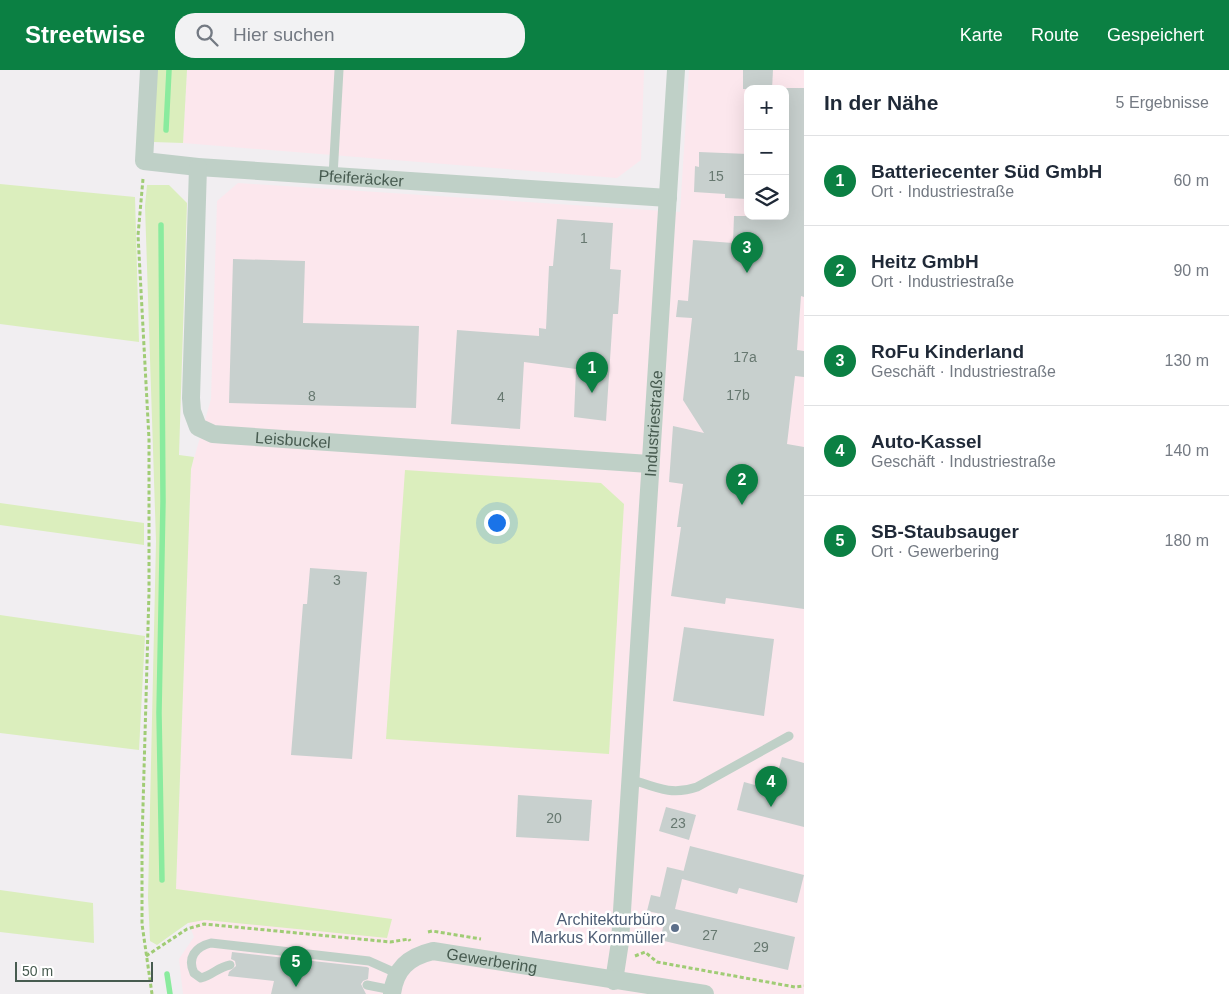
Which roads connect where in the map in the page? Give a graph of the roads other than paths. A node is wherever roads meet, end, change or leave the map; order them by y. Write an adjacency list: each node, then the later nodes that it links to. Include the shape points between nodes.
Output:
1 (149, 70): 4 (street, Pfeiferäcker, via 144,161)
2 (339, 70): 5 (lane)
3 (676, 70): 6 (street, Industriestraße)
4 (198, 167): 5 (street, Pfeiferäcker); 7 (street, Leisbuckel, via 191,398 198,427 213,434)
5 (333, 176): 6 (street, Pfeiferäcker)
6 (668, 198): 7 (street, Industriestraße)
7 (649, 464): 9 (street, Industriestraße)
8 (789, 736): 9 (lane, via 697,787 682,792 670,792)
9 (629, 779): 12 (street, Industriestraße)
10 (230, 965): 11 (lane, via 201,978 194,973 191,960 194,952 210,943 369,961)
11 (396, 972): 12 (street, Gewerbering, via 418,955 433,951); 14 (street)
12 (614, 981): 15 (street)
13 (367, 985): 14 (lane)
14 (392, 992)
15 (704, 994)

